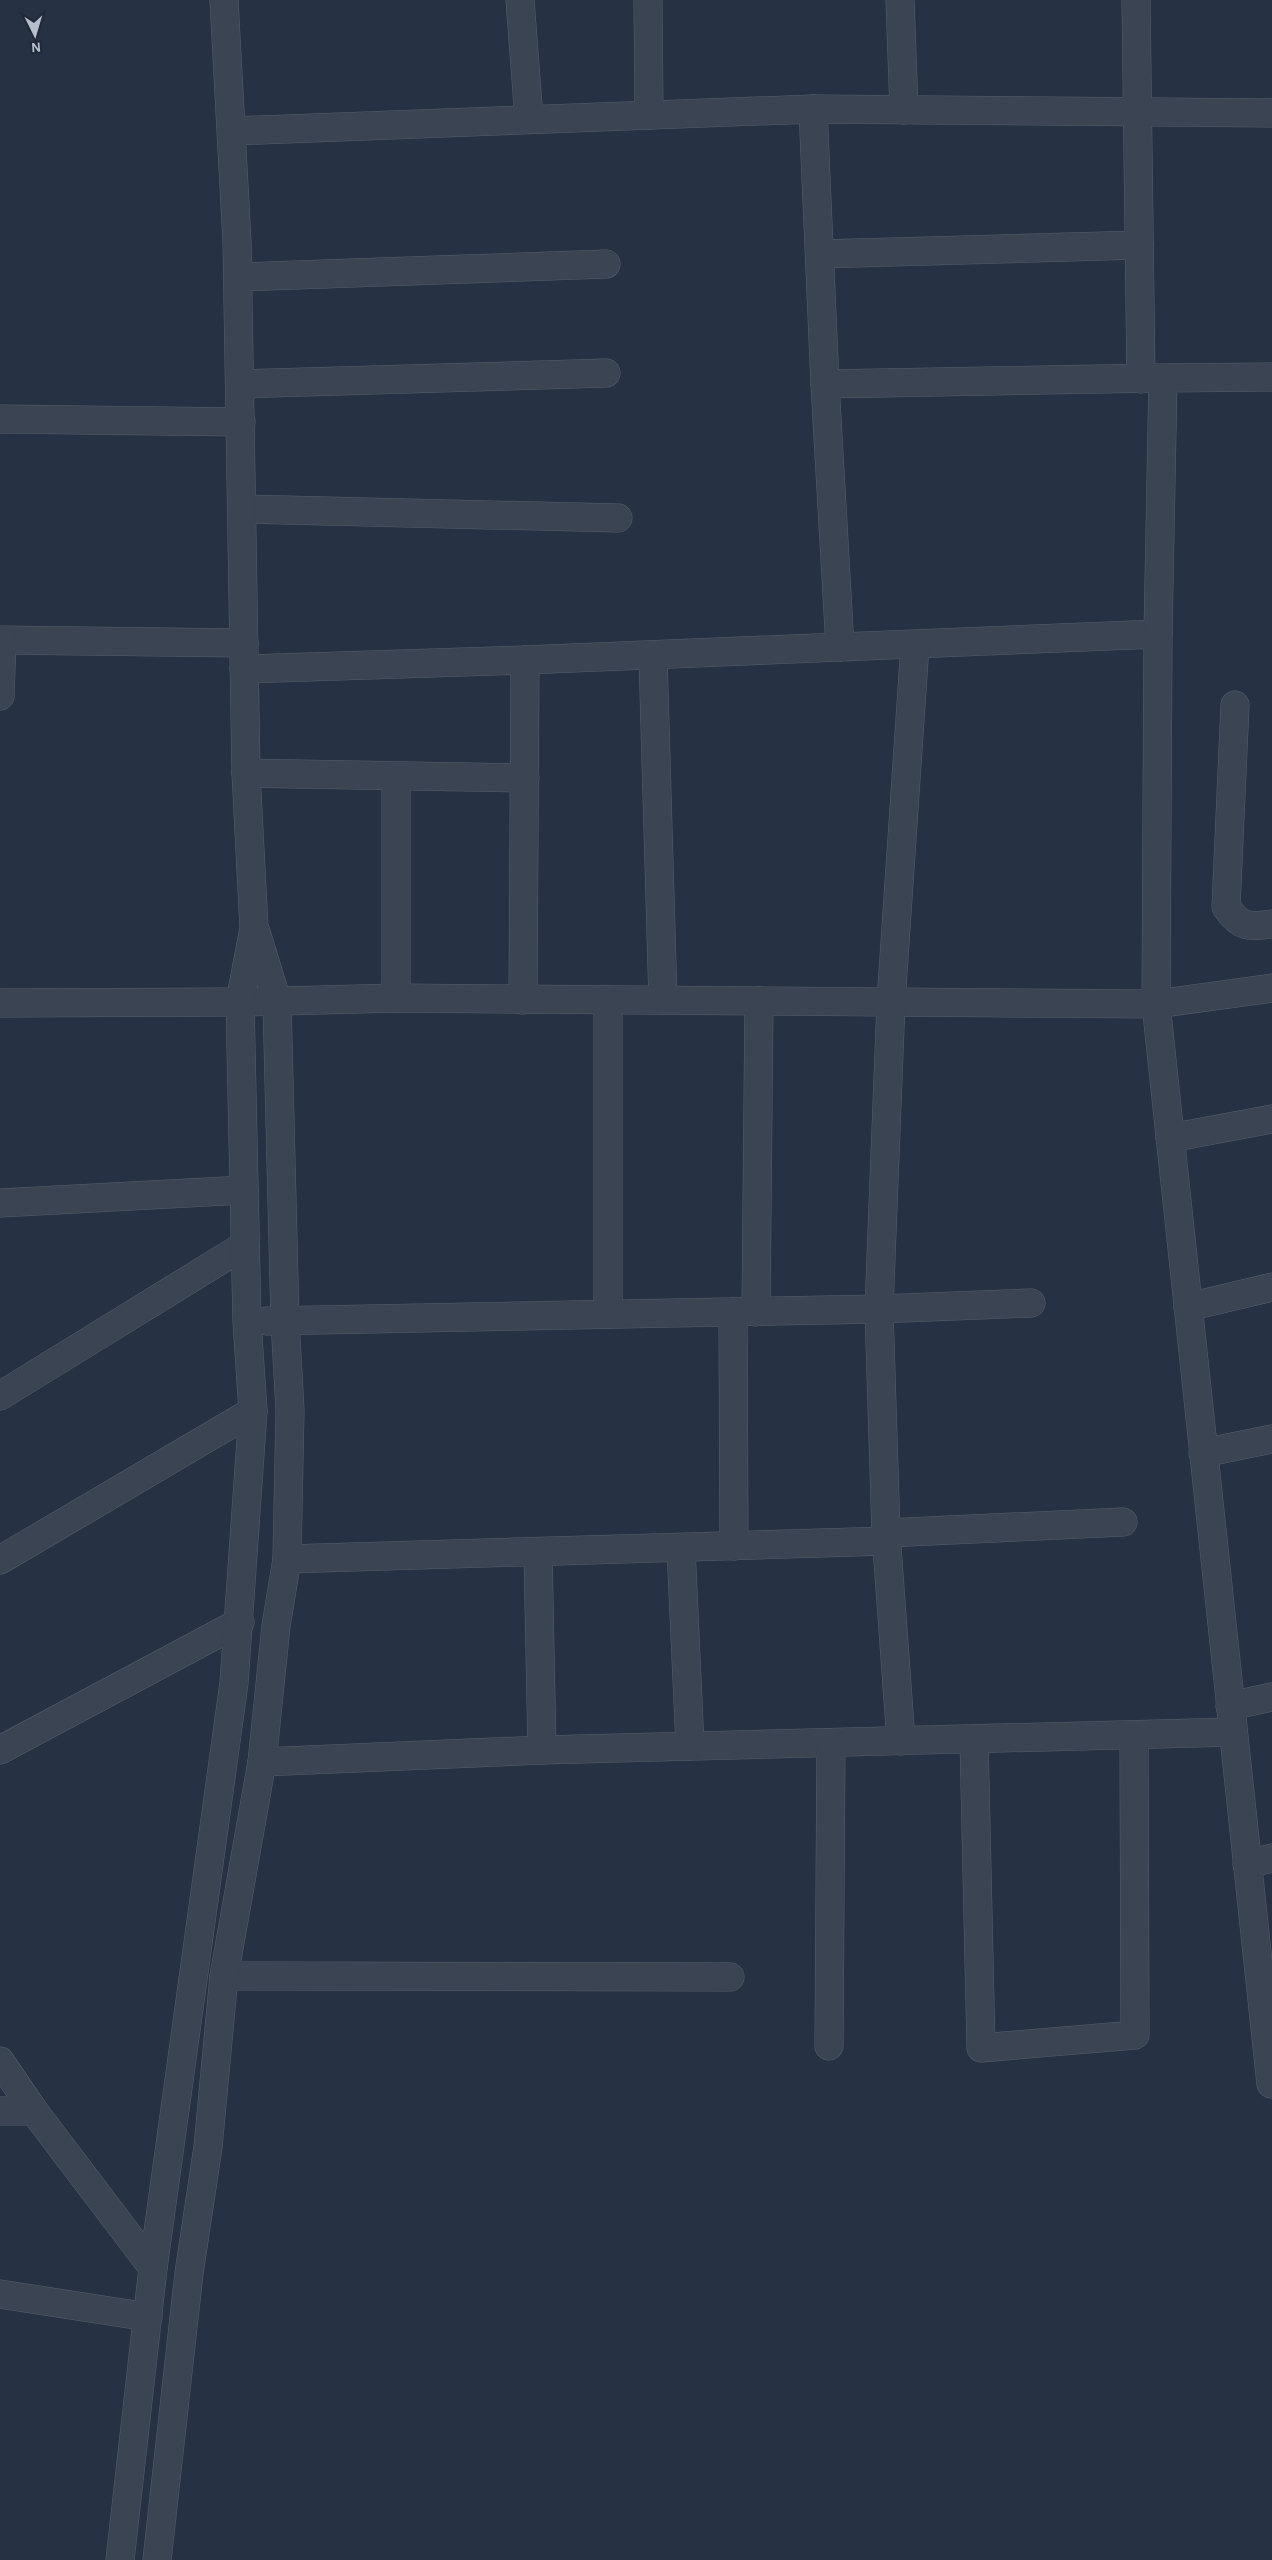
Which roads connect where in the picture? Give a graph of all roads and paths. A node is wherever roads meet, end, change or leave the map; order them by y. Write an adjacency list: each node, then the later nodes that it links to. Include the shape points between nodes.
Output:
1 (224, 0): 12 (street)
2 (520, 0): 11 (street)
3 (648, 0): 10 (street)
4 (900, 0): 7 (street)
5 (1136, 0): 8 (street)
6 (813, 109): 7 (street); 10 (street); 14 (street)
7 (904, 110): 8 (street)
8 (1137, 112): 9 (street); 13 (street)
9 (1272, 113)
10 (649, 115): 11 (street)
11 (529, 119): 12 (street)
12 (232, 131): 16 (street)
13 (1139, 245): 14 (street); 19 (street)
14 (820, 254): 21 (street)
15 (606, 264): 16 (street)
16 (238, 277): 20 (street)
17 (606, 373): 20 (street)
18 (1272, 377): 19 (street)
19 (1152, 378): 21 (street); 26 (street)
20 (240, 384): 23 (street)
21 (825, 384): 29 (street)
22 (0, 419): 23 (street)
23 (241, 422): 24 (street)
24 (242, 509): 25 (street); 30 (street)
25 (618, 518)
26 (1158, 634): 28 (street); 50 (street)
27 (1, 640): 30 (street); 33 (street)
28 (915, 645): 29 (street); 48 (street)
29 (840, 647): 31 (street)
30 (244, 656): 32 (street); 35 (street)
31 (653, 656): 32 (street); 44 (street)
32 (526, 660): 37 (street)
33 (0, 696)
34 (1235, 705): 38 (street, via 1226,907 1236,921 1250,927)
35 (246, 773): 36 (street); 39 (street)
36 (396, 776): 37 (street); 41 (street)
37 (525, 778): 42 (street)
38 (1272, 924)
39 (254, 928): 45 (street); 47 (street)
40 (1272, 988): 50 (street)
41 (396, 998): 42 (street); 45 (street)
42 (523, 1000): 43 (street)
43 (608, 1000): 44 (street); 61 (street)
44 (663, 1000): 46 (street)
45 (277, 1001): 47 (street); 62 (street)
46 (759, 1001): 48 (street); 60 (street)
47 (240, 1002): 49 (street); 53 (street)
48 (891, 1002): 50 (street); 59 (street)
49 (0, 1003)
50 (1156, 1004): 52 (street)
51 (1272, 1118): 52 (street)
52 (1170, 1138): 58 (street)
53 (244, 1190): 54 (street); 55 (street)
54 (0, 1203)
55 (246, 1245): 63 (street); 64 (street)
56 (1272, 1287): 58 (street)
57 (1031, 1303): 59 (street)
58 (1188, 1307): 67 (street)
59 (879, 1309): 60 (street); 69 (street)
60 (745, 1312): 61 (street); 70 (street)
61 (608, 1314): 62 (street)
62 (285, 1321): 63 (street); 73 (street, via 290,1410)
63 (247, 1322): 65 (street)
64 (0, 1396)
65 (253, 1411): 74 (street); 75 (street)
66 (1272, 1439): 67 (street)
67 (1203, 1454): 77 (street)
68 (1123, 1522): 69 (street)
69 (886, 1537): 70 (street); 81 (street)
70 (734, 1546): 71 (street)
71 (681, 1548): 72 (street); 83 (street)
72 (538, 1553): 73 (street); 85 (street)
73 (287, 1559): 86 (street, via 276,1626)
74 (0, 1560)
75 (240, 1622): 84 (street); 96 (street)
76 (1272, 1697): 77 (street)
77 (1230, 1706): 78 (street)
78 (1233, 1732): 79 (street); 87 (street)
79 (1134, 1735): 80 (street); 80 (street, via 1135,2035 981,2048)
80 (974, 1739): 81 (street)
81 (900, 1740): 82 (street)
82 (831, 1743): 83 (street); 91 (street)
83 (690, 1746): 85 (street)
84 (0, 1750)
85 (542, 1750): 86 (street)
86 (262, 1762): 88 (street)
87 (1260, 1861): 90 (street)
88 (224, 1976): 89 (street); 100 (street, via 208,2147 189,2273)
89 (730, 1977)
90 (1268, 2018): 93 (street)
91 (829, 2046)
92 (0, 2061): 95 (street)
93 (1271, 2084)
94 (0, 2111): 95 (street)
95 (34, 2111): 96 (street)
96 (153, 2268): 98 (street)
97 (0, 2294): 98 (street)
98 (148, 2317): 99 (street)
99 (120, 2560)
100 (157, 2560)

